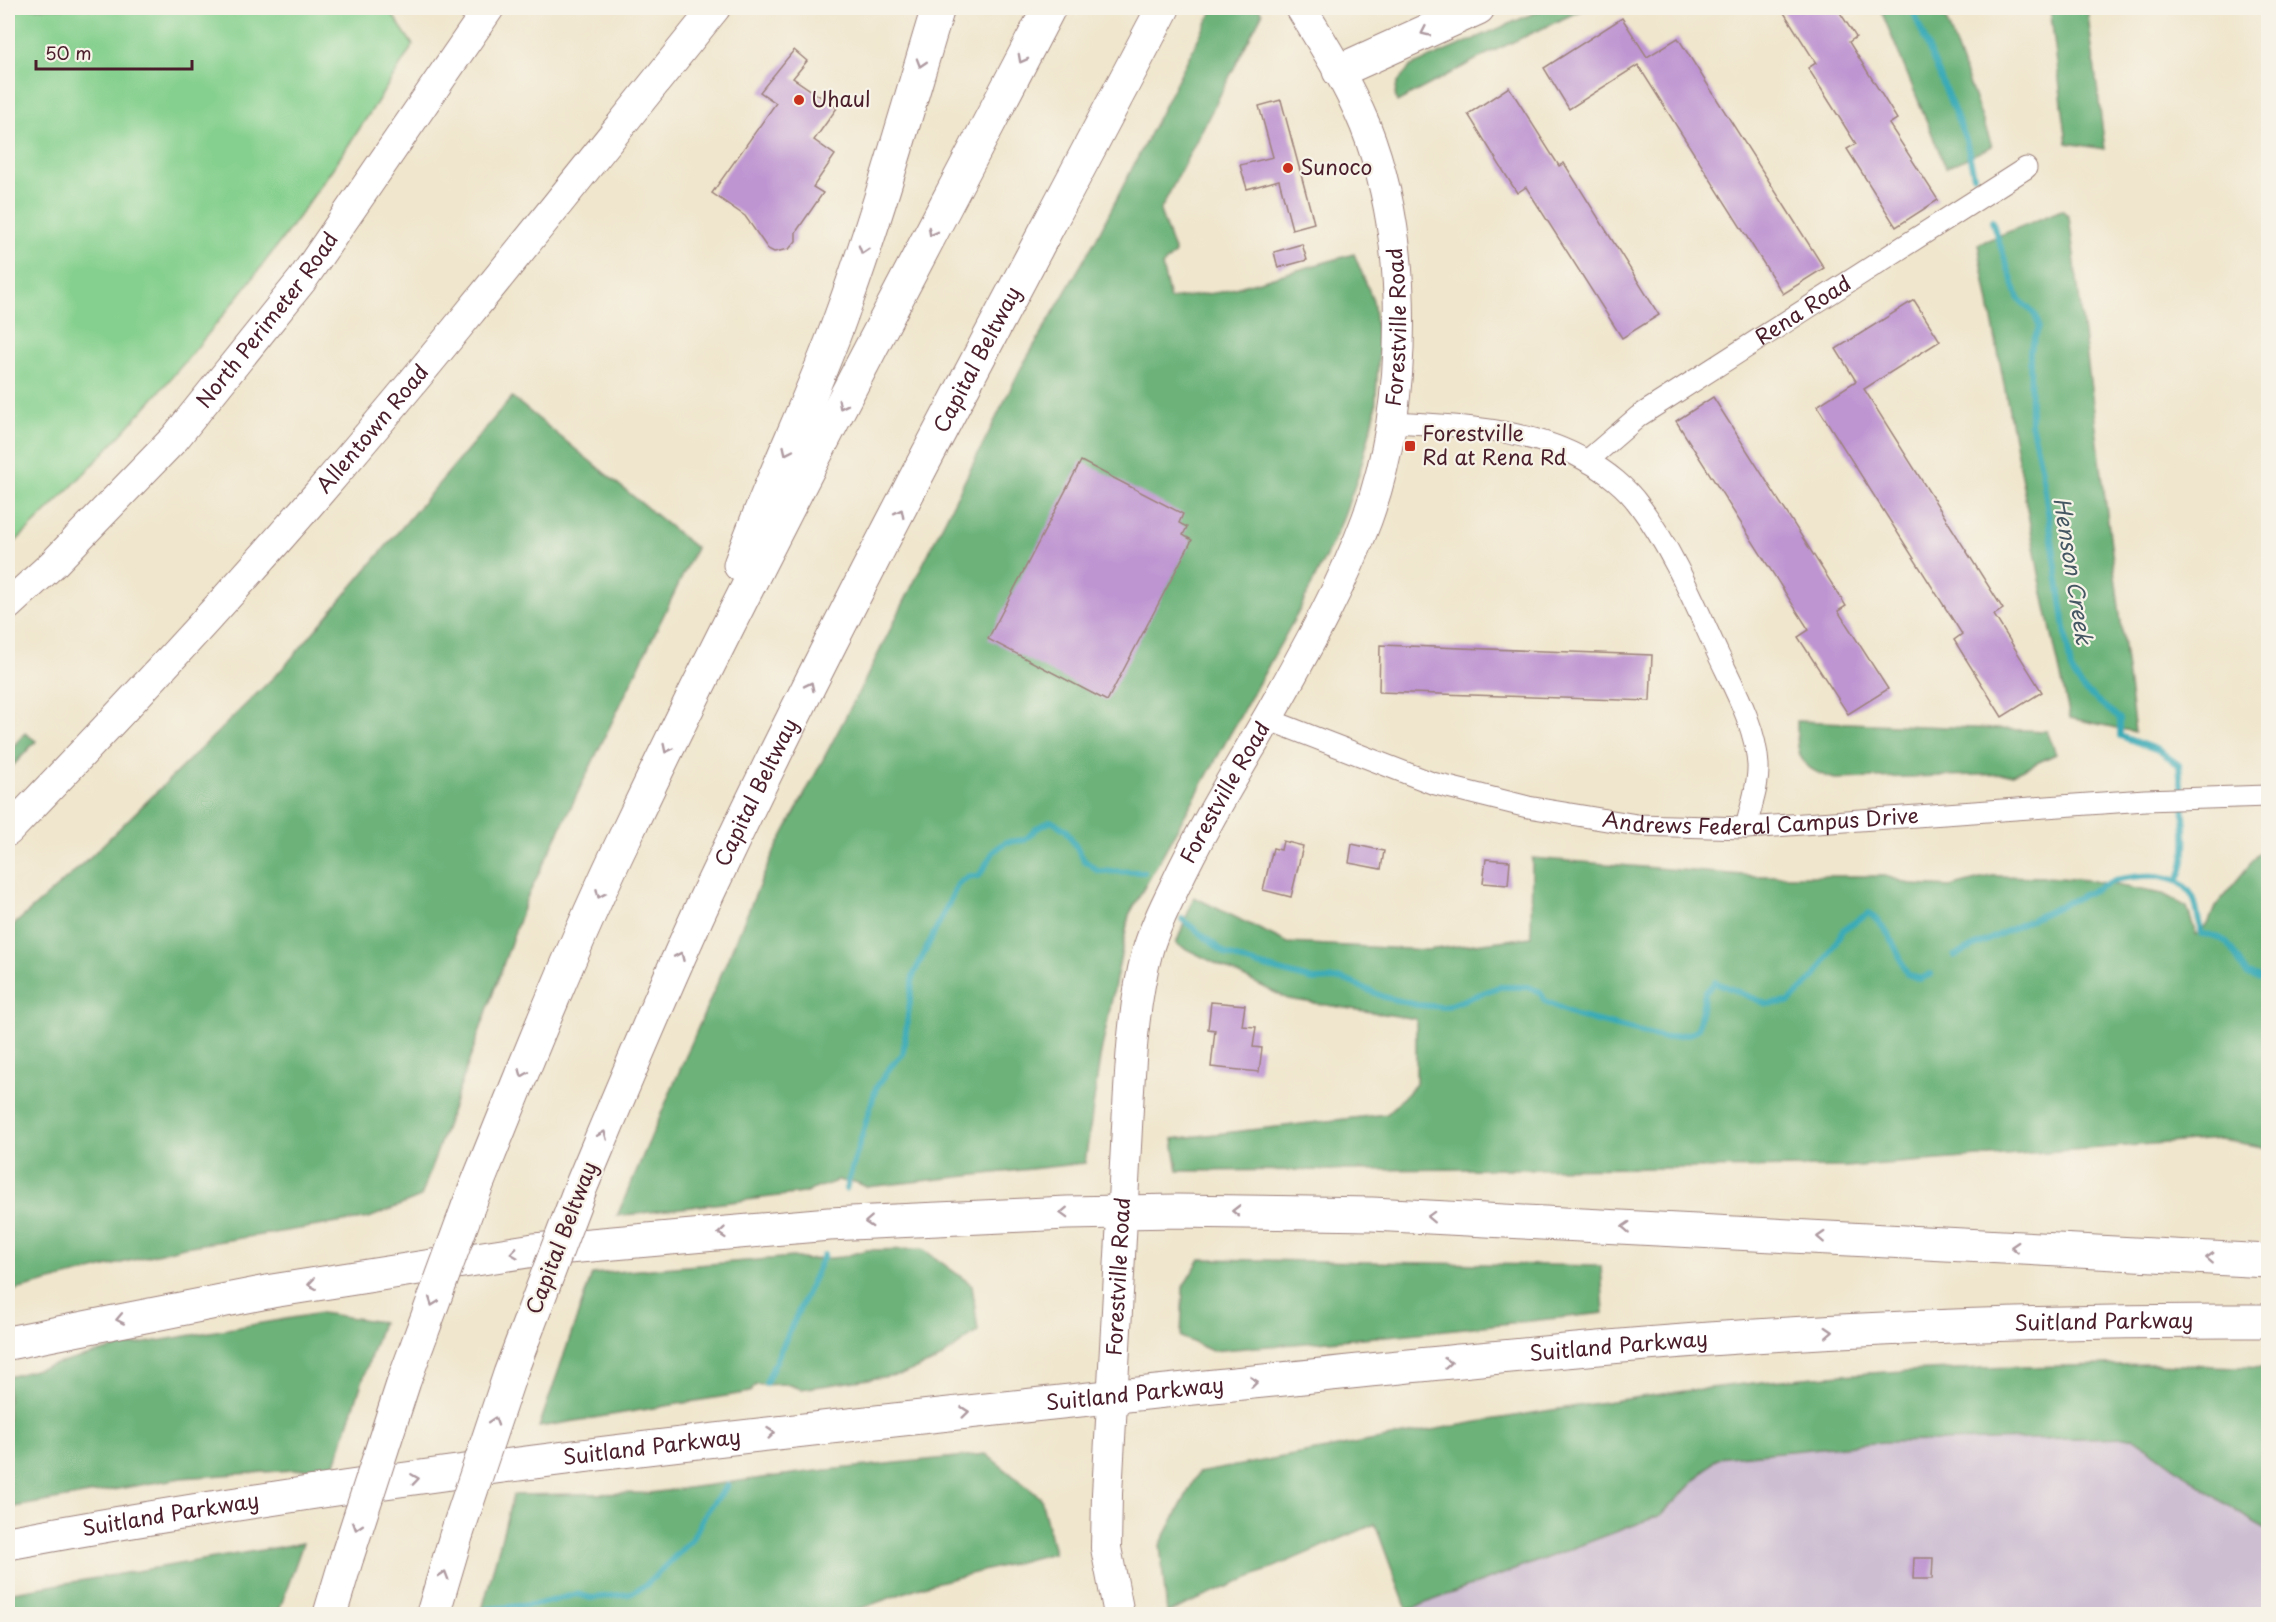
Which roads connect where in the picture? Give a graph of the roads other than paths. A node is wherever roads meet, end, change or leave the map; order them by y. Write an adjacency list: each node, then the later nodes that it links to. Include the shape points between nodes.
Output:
1 (489, 8): 12 (main road, North Perimeter Road, via 302,280 175,438 54,563)
2 (715, 8): 17 (main road, Allentown Road, via 319,493 165,665)
3 (938, 8): 13 (highway, one-way to 13, via 842,315 762,502)
4 (1049, 8): 13 (highway, one-way to 13)
5 (1163, 8): 25 (highway, Capital Beltway, one-way to 5, bridge, via 510,1374 580,1189 710,890 821,665)
6 (1301, 8): 8 (main road, Forestville Road)
7 (1478, 8): 8 (highway, one-way to 8)
8 (1339, 71): 10 (main road, Forestville Road, via 1366,127 1389,218 1398,322)
9 (2026, 168): 11 (street, Rena Road, via 1639,416)
10 (1392, 422): 11 (street, via 1430,423 1522,436); 14 (main road, Forestville Road, via 1379,478 1358,540)
11 (1587, 461): 16 (street, via 1639,504 1693,600 1744,712 1758,765)
12 (8, 604)
13 (693, 697): 24 (highway, one-way to 24, bridge, via 623,840 541,1026 468,1208 404,1381)
14 (1267, 719): 16 (street, Andrews Federal Campus Drive, via 1432,783 1528,807 1637,825); 18 (main road, Forestville Road, via 1184,867 1155,926 1147,953 1131,1064)
15 (2268, 796): 16 (street, Andrews Federal Campus Drive, via 2145,800)
16 (1746, 828)
17 (8, 831)
18 (1122, 1212): 19 (highway, one-way to 18, via 1436,1217); 21 (highway, one-way to 21, via 829,1224 534,1250 272,1291); 22 (main road, Forestville Road)
19 (2268, 1261)
20 (2268, 1321): 22 (highway, Suitland Parkway, one-way to 20, via 1708,1339 2054,1322)
21 (8, 1343)
22 (1112, 1397): 23 (highway, Suitland Parkway, one-way to 22, via 241,1503 543,1461); 26 (main road, Forestville Road, via 1106,1548)
23 (8, 1543)
24 (330, 1614)
25 (433, 1614)
26 (1119, 1614)

